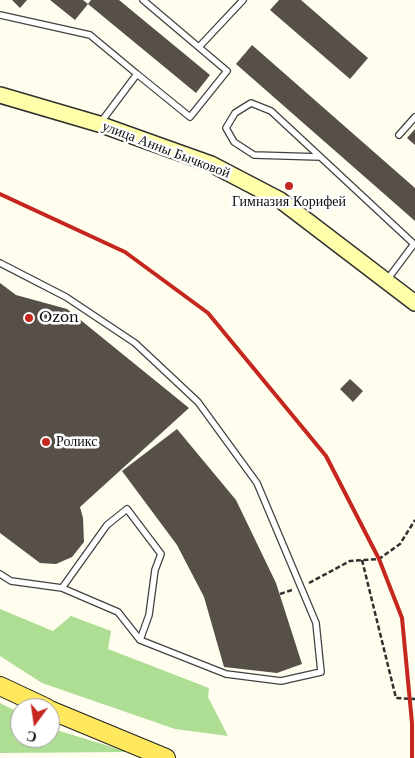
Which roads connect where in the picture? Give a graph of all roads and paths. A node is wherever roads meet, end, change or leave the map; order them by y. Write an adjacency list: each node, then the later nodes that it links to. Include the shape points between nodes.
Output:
1 (143, 0): 4 (lane)
2 (243, 0): 4 (lane)
3 (0, 15): 5 (lane, via 90,35)
4 (199, 47): 5 (lane, via 227,71 190,117)
5 (137, 74): 8 (lane)
6 (0, 96): 8 (street, улица Анны Бычковой)
7 (415, 116): 9 (lane)
8 (99, 124): 12 (street, улица Анны Бычковой, via 211,164 255,186 302,215)
9 (399, 135)
10 (320, 157): 10 (lane, via 271,111 251,103 235,113 226,128 234,142 254,155); 12 (lane, via 414,244)
11 (0, 263): 17 (lane, via 66,297 135,343 198,402 257,483)
12 (387, 280): 13 (street, улица Анны Бычковой)
13 (415, 303)
14 (415, 520): 15 (path, via 400,544 379,559)
15 (362, 560): 17 (path, via 350,561); 23 (path, via 396,698)
16 (0, 574): 18 (lane, via 11,582)
17 (301, 586): 19 (path); 20 (lane, via 316,622 321,672 281,681 226,674)
18 (62, 588): 20 (lane, via 118,612); 20 (lane, via 107,525 128,509 161,554 155,570 149,615)
19 (280, 594)
20 (140, 640)
21 (0, 686): 22 (main road)
22 (25, 698)
23 (415, 699)
24 (60, 714): 25 (main road)
25 (166, 758)

